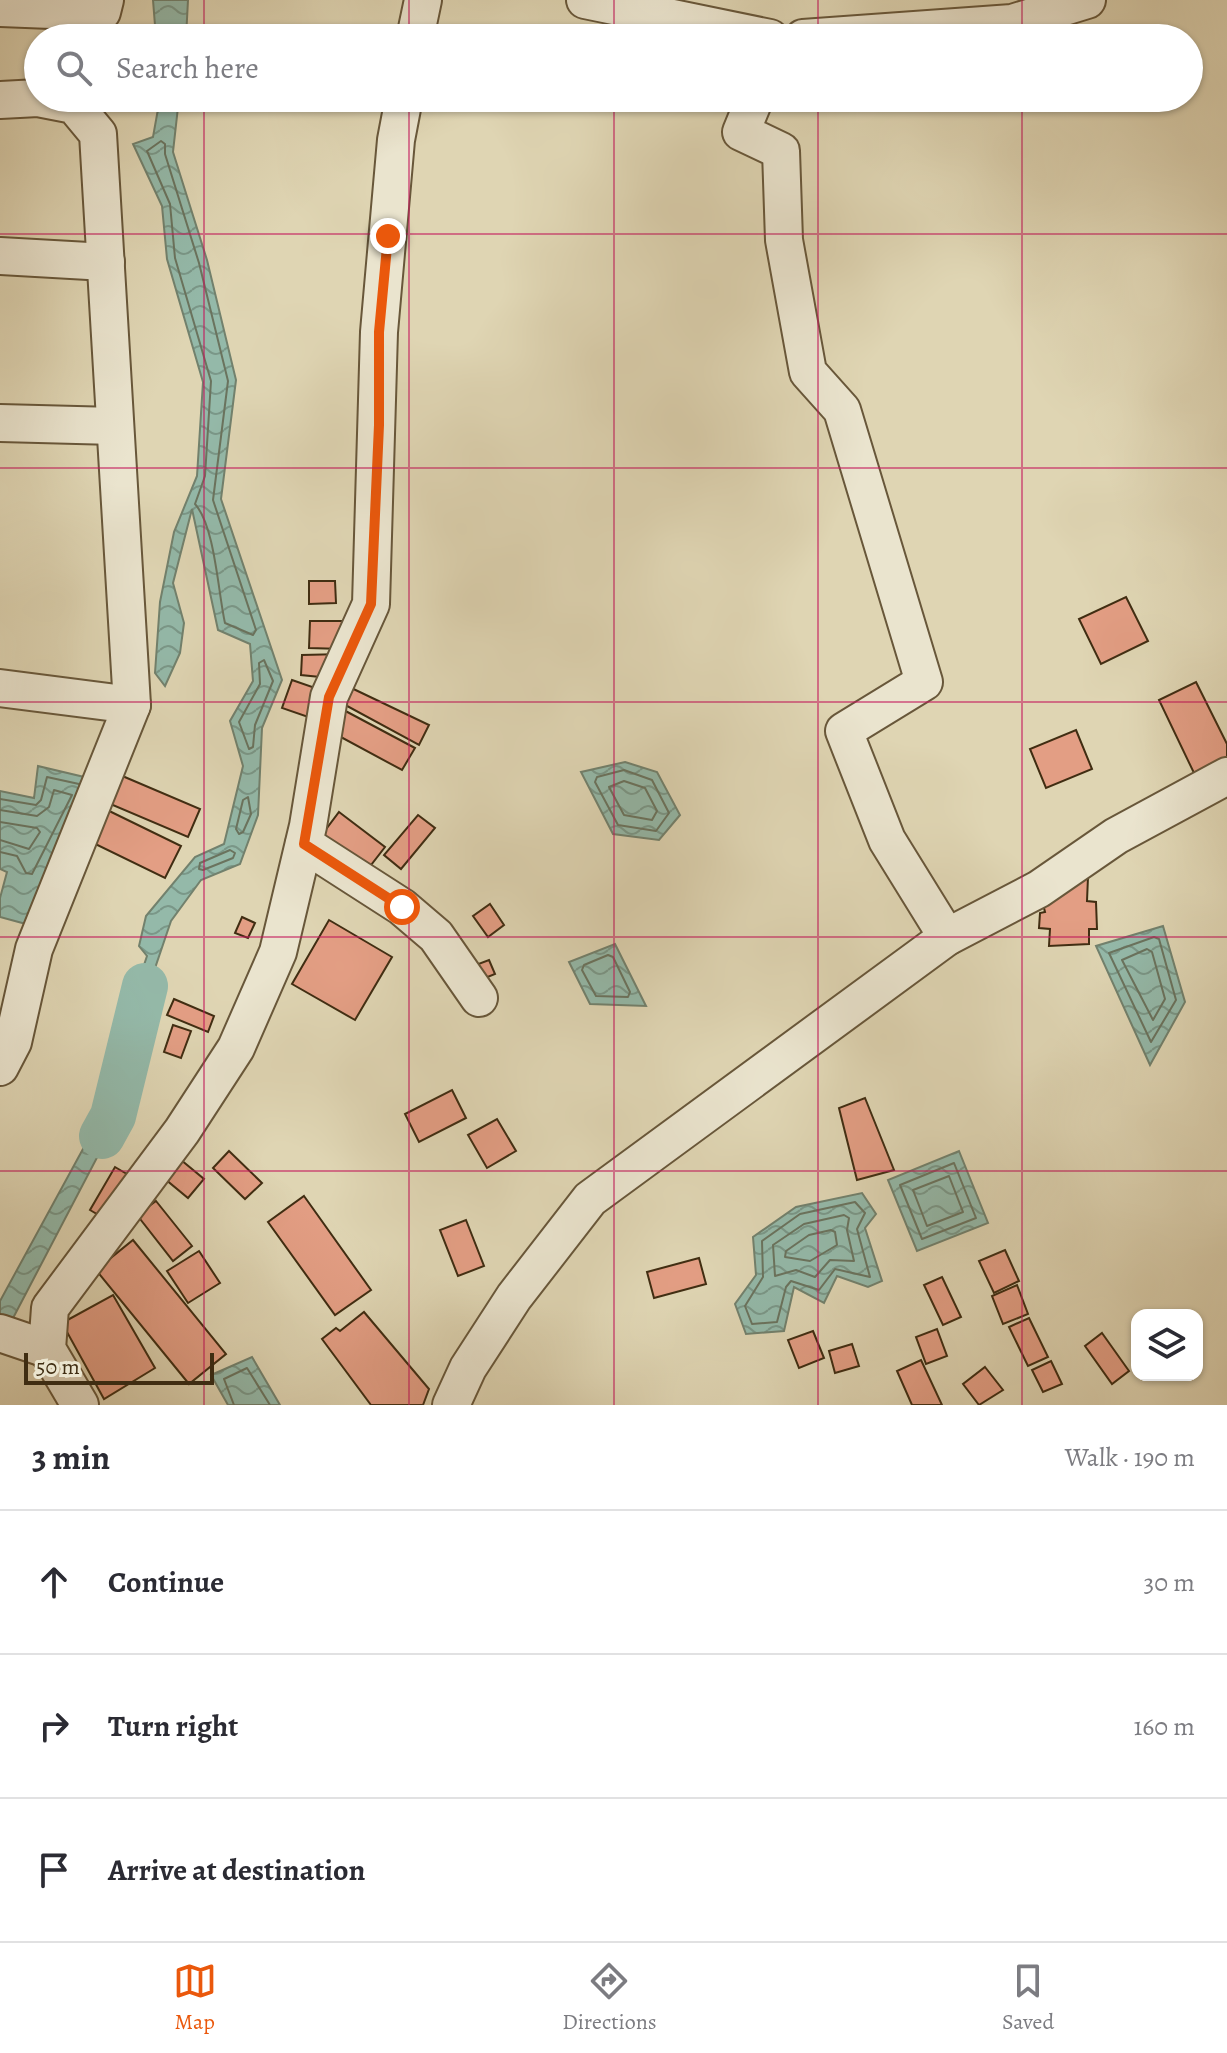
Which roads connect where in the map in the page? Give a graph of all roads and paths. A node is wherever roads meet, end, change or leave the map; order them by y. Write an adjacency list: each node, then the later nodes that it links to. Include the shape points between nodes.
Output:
1 (105, 0): 5 (street, via 102,12)
2 (423, 0): 6 (street)
3 (585, 0): 7 (street)
4 (1087, 0): 8 (street)
5 (0, 8)
6 (418, 24)
7 (702, 24)
8 (998, 24)
9 (24, 99): 10 (street)
10 (0, 100)
11 (80, 112): 15 (street, via 98,134)
12 (401, 112): 21 (street, via 379,332 371,604 329,697)
13 (749, 112): 22 (street, via 741,132 781,151 784,240 808,372 842,410 924,682 844,731 887,840)
14 (0, 256): 15 (street)
15 (106, 262): 17 (street)
16 (0, 423): 17 (street)
17 (115, 426): 19 (street)
18 (0, 688): 19 (street)
19 (132, 705): 24 (street, via 34,949 13,1042)
20 (1227, 776): 22 (street, via 1116,836 1039,889)
21 (304, 844): 23 (street, via 402,907 436,936); 26 (street, via 278,952 236,1048 182,1131 50,1308)
22 (947, 937): 28 (street, via 590,1199 514,1297)
23 (479, 998)
24 (0, 1067)
25 (0, 1333): 26 (street)
26 (47, 1349): 27 (street)
27 (80, 1405)
28 (451, 1405)

